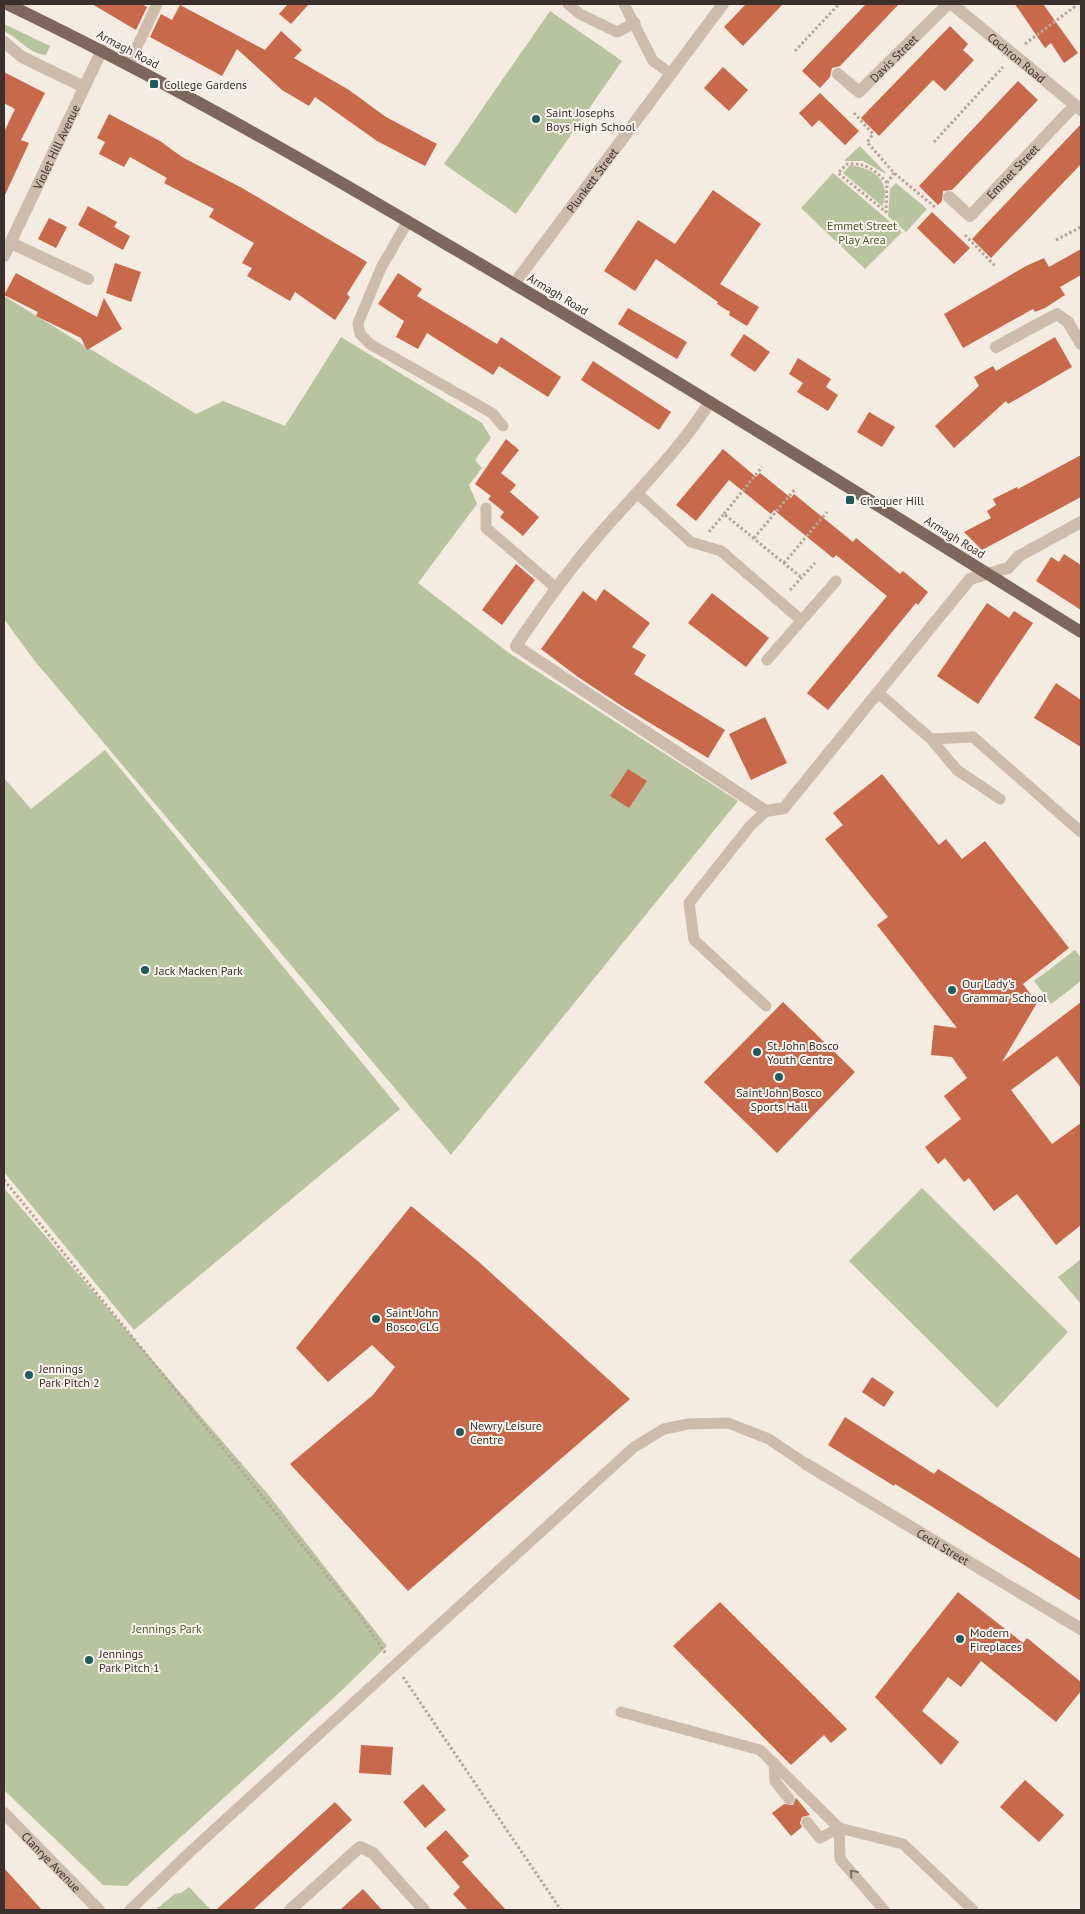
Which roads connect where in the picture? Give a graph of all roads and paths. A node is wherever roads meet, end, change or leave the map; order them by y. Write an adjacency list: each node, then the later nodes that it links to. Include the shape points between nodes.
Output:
1 (7, 4): 12 (main road, Armagh Road)
2 (157, 4): 15 (lane)
3 (568, 4): 10 (lane, via 580,14 617,32)
4 (624, 4): 10 (lane)
5 (723, 4): 16 (street, Plunkett Street)
6 (839, 4): 13 (path)
7 (950, 4): 14 (street, Cochron Road); 17 (street, Davis Street, via 859,92)
8 (1076, 4): 9 (path); 14 (path)
9 (1081, 8)
10 (635, 24): 16 (lane, via 652,61)
11 (4, 42): 18 (street, via 22,57)
12 (102, 50): 15 (main road, Armagh Road); 18 (street, Violet Hill Avenue)
13 (795, 51)
14 (1009, 58): 19 (street, Cochron Road); 21 (path)
15 (129, 64): 26 (main road, Armagh Road)
16 (670, 73): 34 (street, Plunkett Street)
17 (838, 74)
18 (84, 87): 30 (street, Violet Hill Avenue)
19 (1078, 108): 24 (street, Emmet Street, via 970,216)
20 (854, 113): 22 (path, via 874,134 867,142)
21 (934, 142)
22 (894, 174): 23 (path); 25 (path)
23 (887, 183): 23 (path, via 886,212 838,173 846,164 860,164 874,170)
24 (949, 197)
25 (938, 209)
26 (408, 221): 34 (main road, Armagh Road); 38 (lane, via 378,276 358,323 360,334 370,344 492,413)
27 (1081, 226): 29 (path)
28 (965, 235): 32 (path)
29 (1056, 240)
30 (11, 243): 31 (street, Violet Hill Avenue); 33 (street)
31 (4, 256)
32 (996, 267)
33 (88, 279)
34 (514, 284): 37 (main road, Armagh Road)
35 (1081, 344): 36 (street, via 1068,322 1057,314)
36 (996, 347)
37 (710, 402): 41 (street, via 671,456); 50 (main road, Armagh Road)
38 (503, 426)
39 (762, 467): 44 (path)
40 (796, 488): 46 (path)
41 (638, 494): 47 (lane, via 691,542); 53 (street)
42 (486, 508): 53 (lane, via 486,528)
43 (827, 512): 48 (path)
44 (724, 514): 46 (path); 47 (path)
45 (1081, 522): 50 (street, via 1026,552 1008,568)
46 (754, 538): 48 (path)
47 (699, 544): 54 (lane, via 721,551)
48 (784, 563): 51 (path)
49 (815, 563): 51 (path)
50 (988, 574): 56 (main road, Armagh Road); 58 (street, via 970,579)
51 (802, 578): 54 (path)
52 (836, 581): 55 (lane)
53 (556, 588): 61 (street, via 516,646)
54 (780, 602): 55 (lane)
55 (801, 620): 57 (lane)
56 (1081, 632)
57 (767, 660)
58 (877, 692): 59 (lane); 61 (street, via 784,808)
59 (931, 739): 60 (lane, via 957,770); 62 (lane, via 973,737)
60 (1000, 799)
61 (766, 811): 63 (lane, via 750,826 689,903 694,940)
62 (1081, 832)
63 (766, 1006)
64 (4, 1180): 67 (path, via 360,1616)
65 (806, 1464): 66 (street, Cecil Street); 76 (lane, via 769,1439 728,1423 688,1424 664,1429 634,1447)
66 (1081, 1629)
67 (389, 1658)
68 (402, 1675): 79 (path)
69 (621, 1712): 70 (lane, via 760,1750)
70 (774, 1763): 71 (lane, via 775,1781); 74 (lane)
71 (789, 1800)
72 (4, 1813): 75 (street, Clanrye Avenue)
73 (807, 1822): 74 (lane, via 820,1838)
74 (839, 1828): 80 (lane, one-way to 74, via 840,1859); 81 (lane, via 903,1844)
75 (99, 1910)
76 (130, 1910)
77 (290, 1910): 78 (street, via 360,1848 373,1853)
78 (424, 1910)
79 (561, 1910)
80 (884, 1910)
81 (972, 1910)

